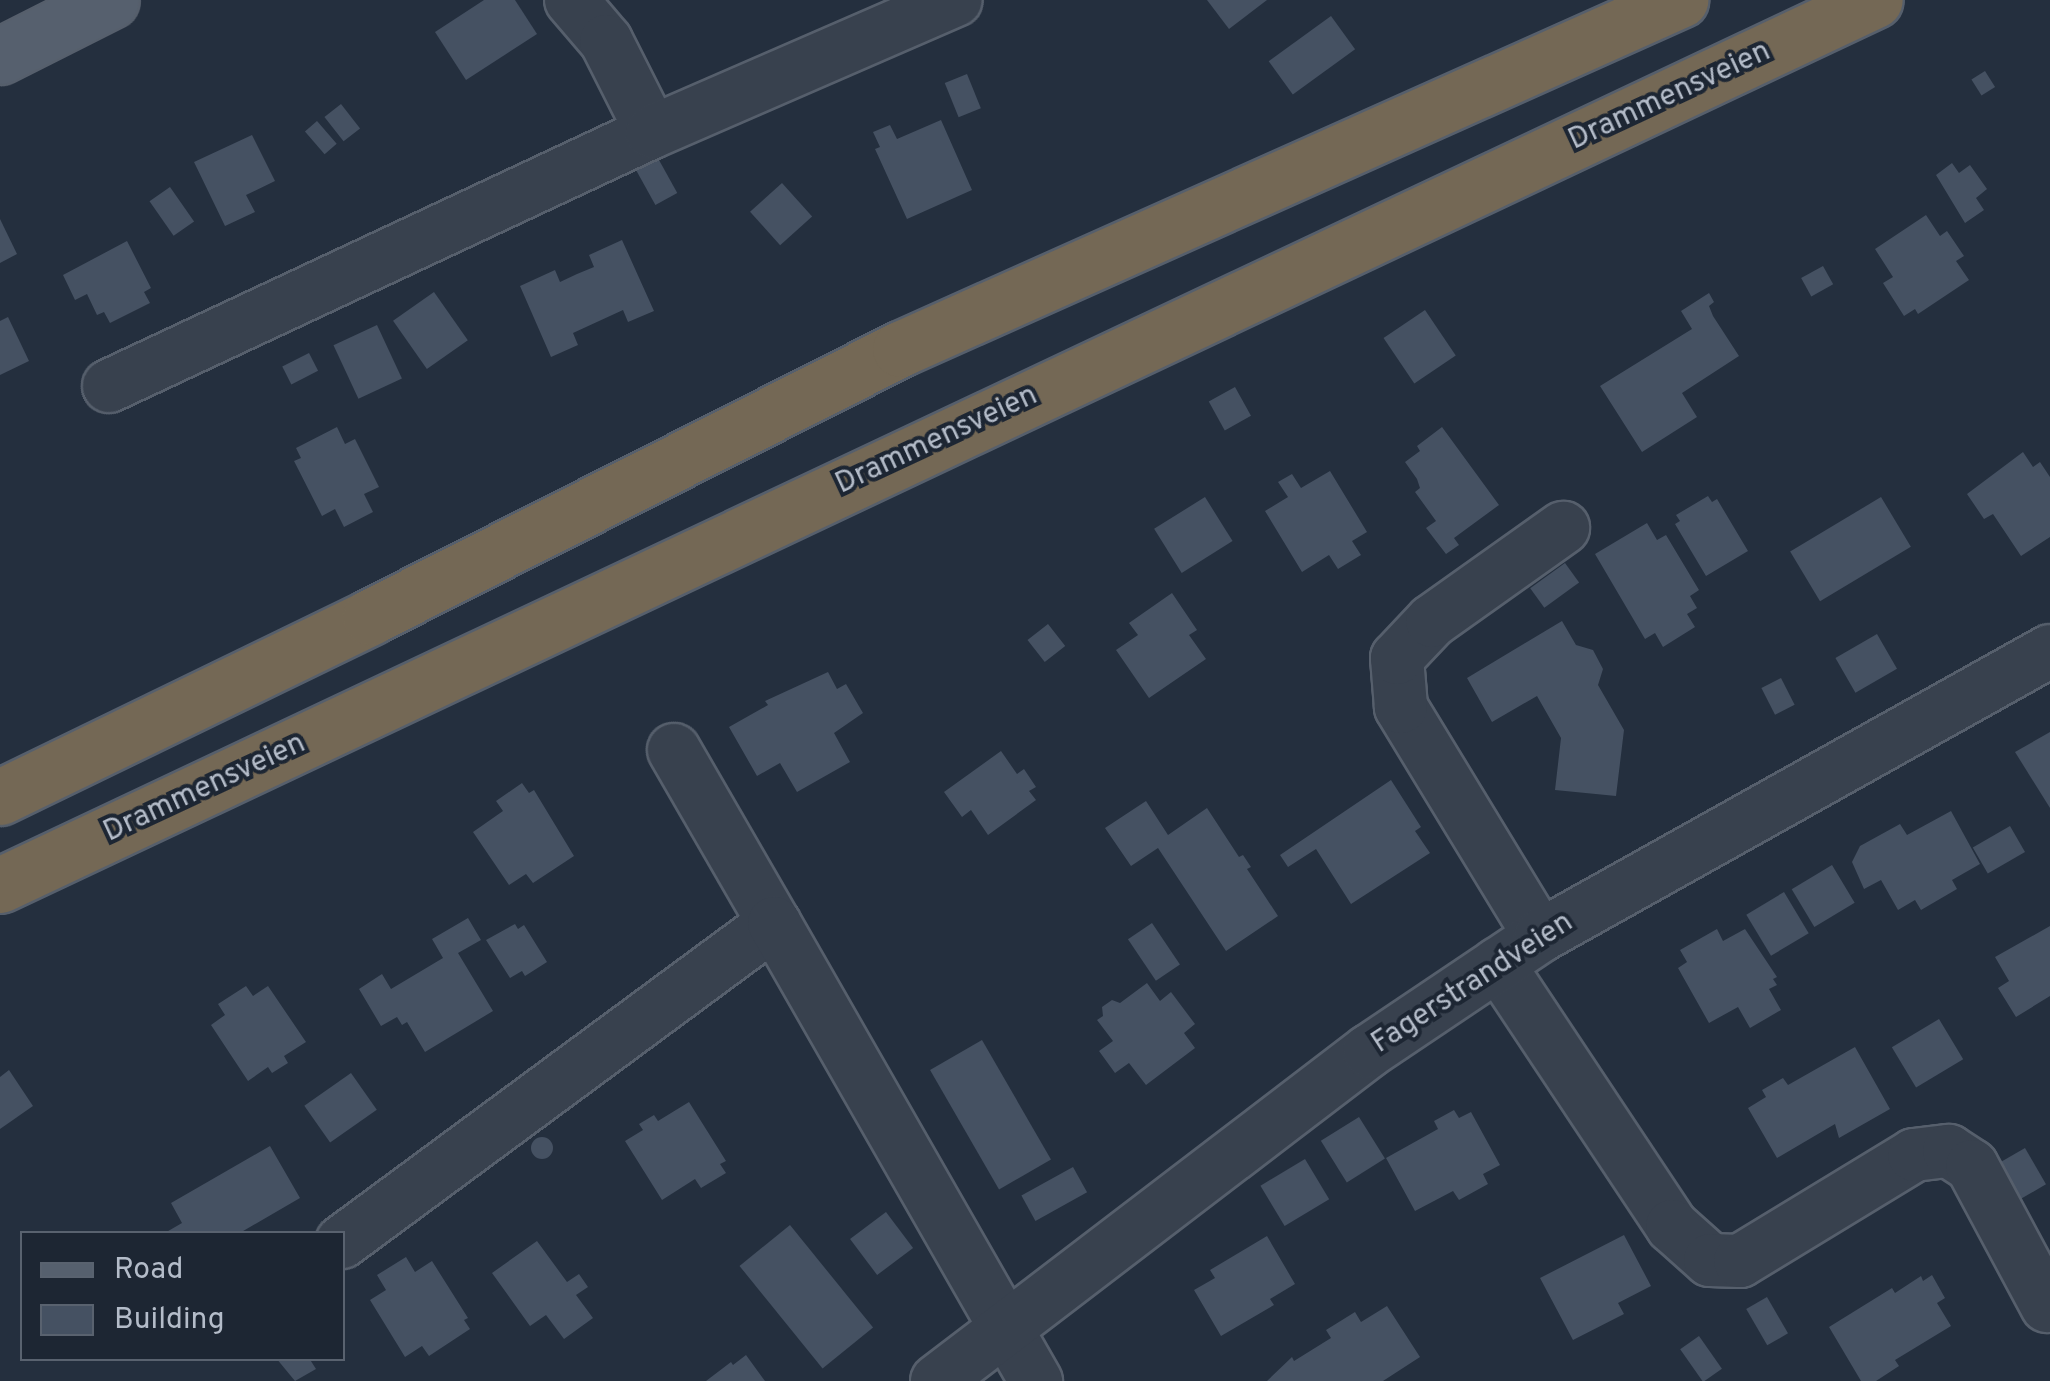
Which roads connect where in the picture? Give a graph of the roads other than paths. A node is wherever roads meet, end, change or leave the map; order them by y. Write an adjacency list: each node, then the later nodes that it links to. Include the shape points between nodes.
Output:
1 (110, 0): 6 (main road)
2 (571, 0): 7 (street, via 606,41)
3 (956, 0): 7 (street)
4 (1680, 0): 12 (highway, via 900,349)
5 (1875, 0): 13 (highway, Drammensveien)
6 (0, 56)
7 (652, 132): 8 (street)
8 (109, 386)
9 (1562, 528): 15 (street, via 1432,621 1397,658 1401,707)
10 (2050, 652): 15 (street, Fagerstrandveien)
11 (674, 750): 14 (street)
12 (0, 797)
13 (0, 885)
14 (774, 923): 16 (street); 18 (street)
15 (1519, 950): 17 (street, via 1672,1226 1710,1260 1740,1261 1914,1155 1948,1151 1972,1166); 18 (street, Fagerstrandveien, via 1369,1051)
16 (345, 1240)
17 (2048, 1306)
18 (1004, 1326): 19 (street, Fagerstrandveien); 20 (street)
19 (938, 1381)
20 (1036, 1381)

